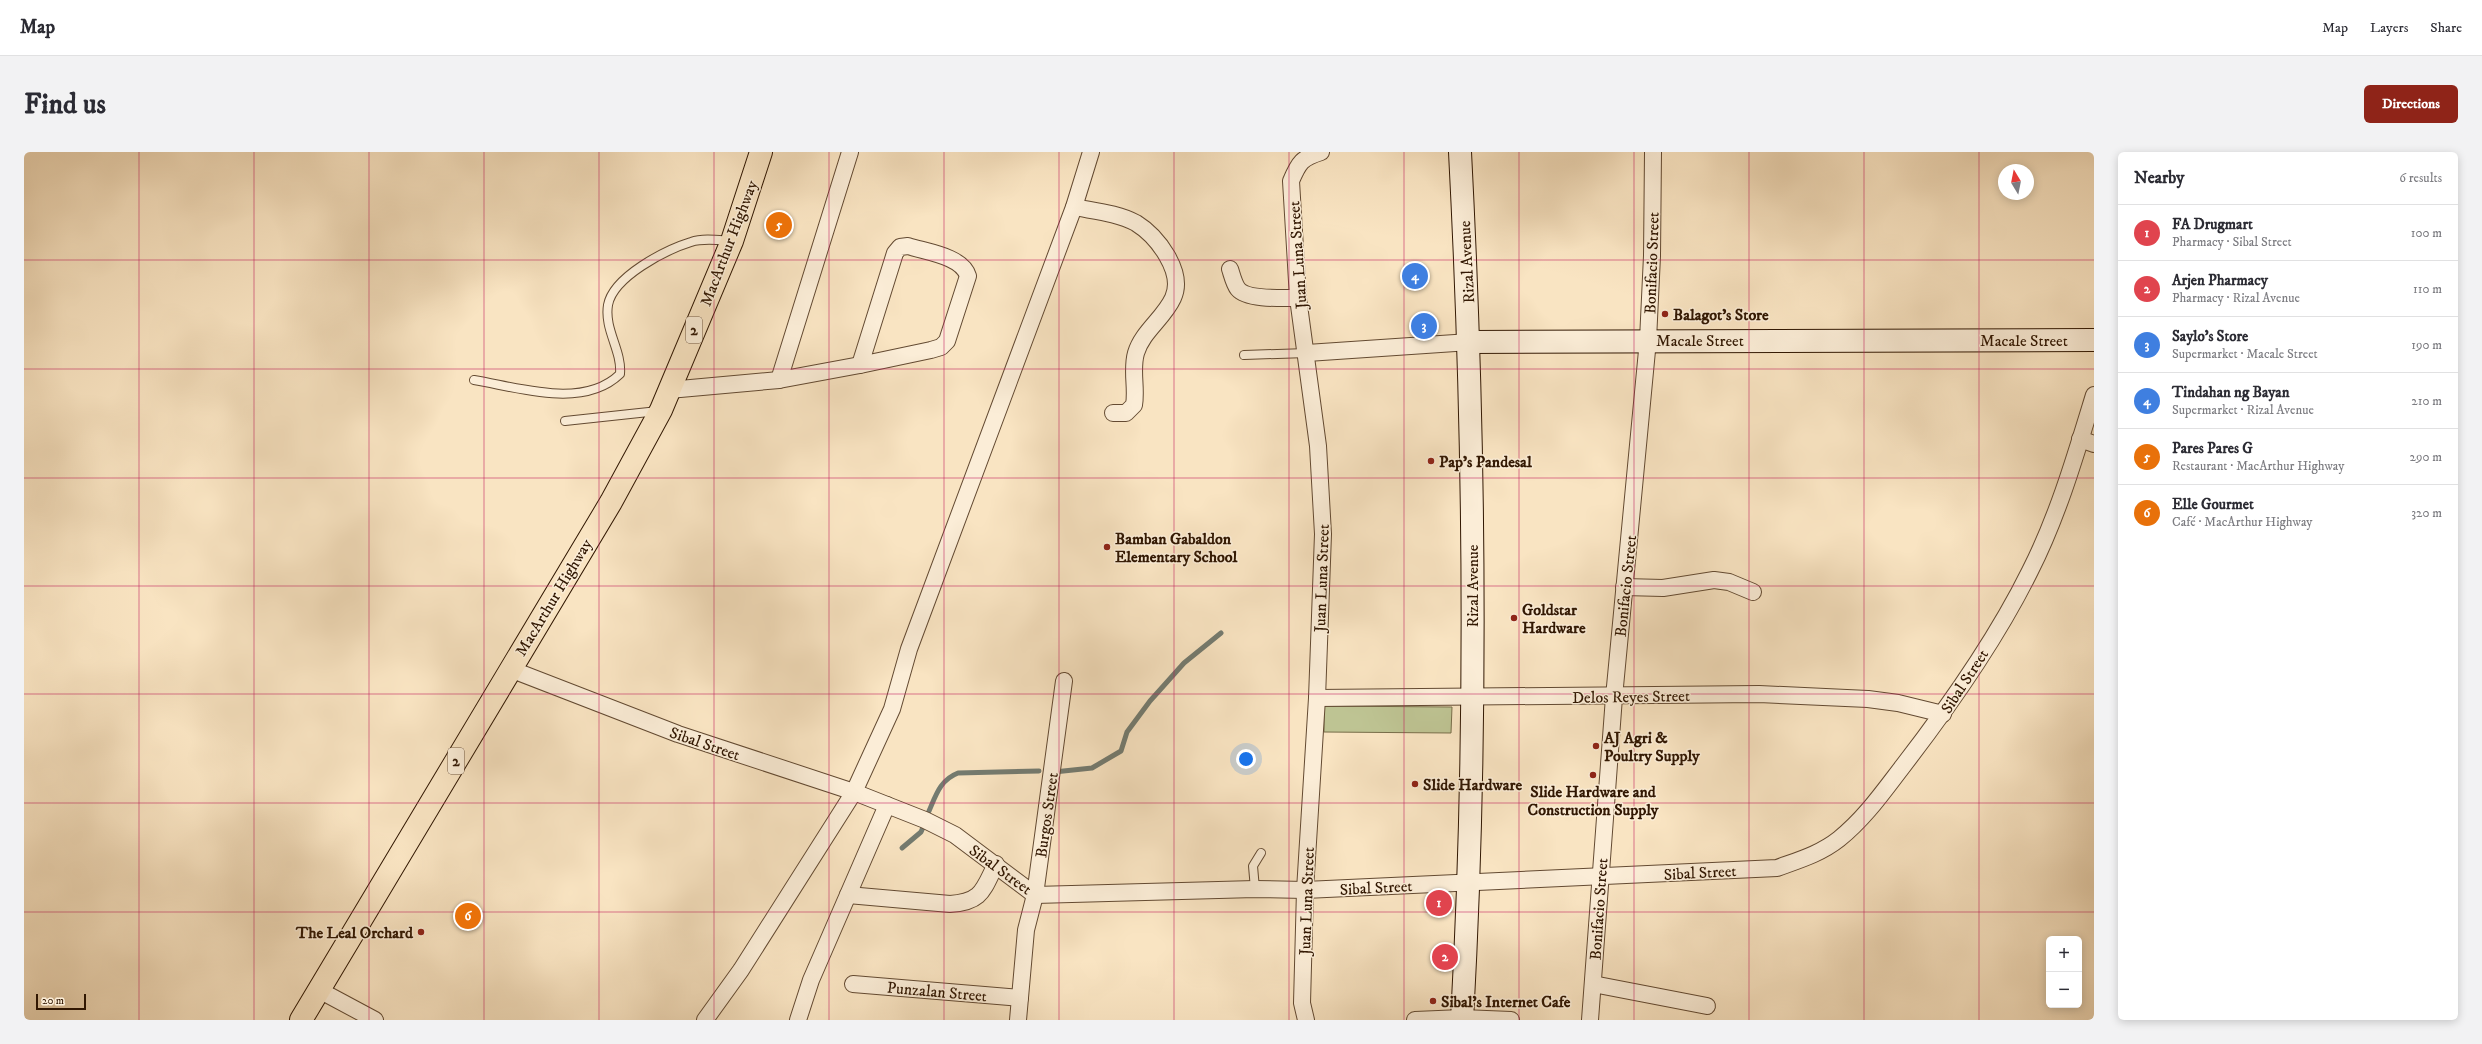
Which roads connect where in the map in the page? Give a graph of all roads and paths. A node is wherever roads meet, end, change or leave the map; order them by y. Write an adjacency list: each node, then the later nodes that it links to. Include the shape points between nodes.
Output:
1 (761, 152): 8 (highway, MacArthur Highway / 2)
2 (850, 152): 18 (street)
3 (1091, 152): 7 (street)
4 (1321, 152): 10 (street, Juan Luna Street, via 1306,157 1297,166 1291,181)
5 (1460, 152): 13 (street, Rizal Avenue)
6 (1653, 152): 11 (street, Bonifacio Street)
7 (1074, 207): 22 (street, via 1121,217 1136,223 1166,255 1176,284 1174,296 1167,308 1136,352 1134,405 1126,412); 33 (street, via 909,649 892,709)
8 (732, 241): 17 (lane, via 692,242 656,258 623,280 608,306 611,336 621,361 620,374 611,383 587,390 543,393); 19 (highway, MacArthur Highway / 2)
9 (1230, 269): 10 (street, via 1241,292 1252,296)
10 (1298, 298): 14 (street, Juan Luna Street)
11 (1648, 340): 12 (street, Macale Street); 13 (street, Macale Street); 25 (street, Bonifacio Street)
12 (2094, 340)
13 (1470, 342): 14 (street, Macale Street); 29 (street, Rizal Avenue)
14 (1306, 353): 15 (lane); 31 (street, Juan Luna Street, via 1318,446 1323,534)
15 (1244, 355)
16 (860, 365): 16 (street, via 895,253 900,247 908,246 959,263 966,269 968,276 947,341 941,347); 18 (street)
17 (474, 380)
18 (779, 380): 19 (street)
19 (669, 390): 21 (highway, MacArthur Highway / 2)
20 (2094, 395): 24 (street, Sibal Street)
21 (661, 410): 23 (lane); 27 (highway, MacArthur Highway / 2, via 611,502)
22 (1113, 413)
23 (565, 421)
24 (2087, 442): 32 (street, Sibal Street, via 2030,571 1992,638)
25 (1624, 587): 26 (street, via 1663,588 1714,580 1729,582); 30 (street, Bonifacio Street)
26 (1752, 592)
27 (510, 669): 33 (street, Sibal Street, via 678,734); 45 (highway, MacArthur Highway / 2)
28 (1064, 681): 41 (street, Burgos Street)
29 (1472, 697): 30 (street, Delos Reyes Street); 31 (street, Delos Reyes Street); 38 (street, Rizal Avenue)
30 (1614, 697): 32 (street, Delos Reyes Street, via 1759,694 1840,697 1898,703); 37 (street, Bonifacio Street)
31 (1317, 698): 40 (street, Juan Luna Street)
32 (1943, 714): 37 (street, Sibal Street, via 1863,817 1839,839 1816,855 1777,868)
33 (854, 792): 34 (street, Sibal Street); 51 (street, via 741,970)
34 (887, 805): 36 (street, Sibal Street, via 955,835); 42 (street)
35 (1261, 852): 39 (lane, via 1253,866)
36 (996, 864): 41 (street, Sibal Street); 42 (street, via 977,898 963,903)
37 (1600, 878): 38 (street, Sibal Street); 44 (street, Bonifacio Street)
38 (1468, 883): 40 (street, Sibal Street); 48 (street, Rizal Avenue)
39 (1255, 889): 40 (street, Sibal Street); 41 (street, Sibal Street)
40 (1305, 890): 54 (street, Juan Luna Street, via 1302,1003)
41 (1035, 894): 46 (street, Burgos Street, via 1026,930)
42 (848, 895): 52 (street, via 811,980)
43 (853, 984): 46 (street, Punzalan Street)
44 (1593, 984): 47 (street); 57 (street, Bonifacio Street)
45 (319, 990): 49 (highway, MacArthur Highway / 2); 50 (street)
46 (1020, 998): 53 (street, Burgos Street)
47 (1707, 1006)
48 (1462, 1019): 55 (street); 56 (street)
49 (301, 1020)
50 (375, 1020)
51 (705, 1020)
52 (798, 1020)
53 (1018, 1020)
54 (1306, 1020)
55 (1415, 1020)
56 (1511, 1020)
57 (1590, 1020)

